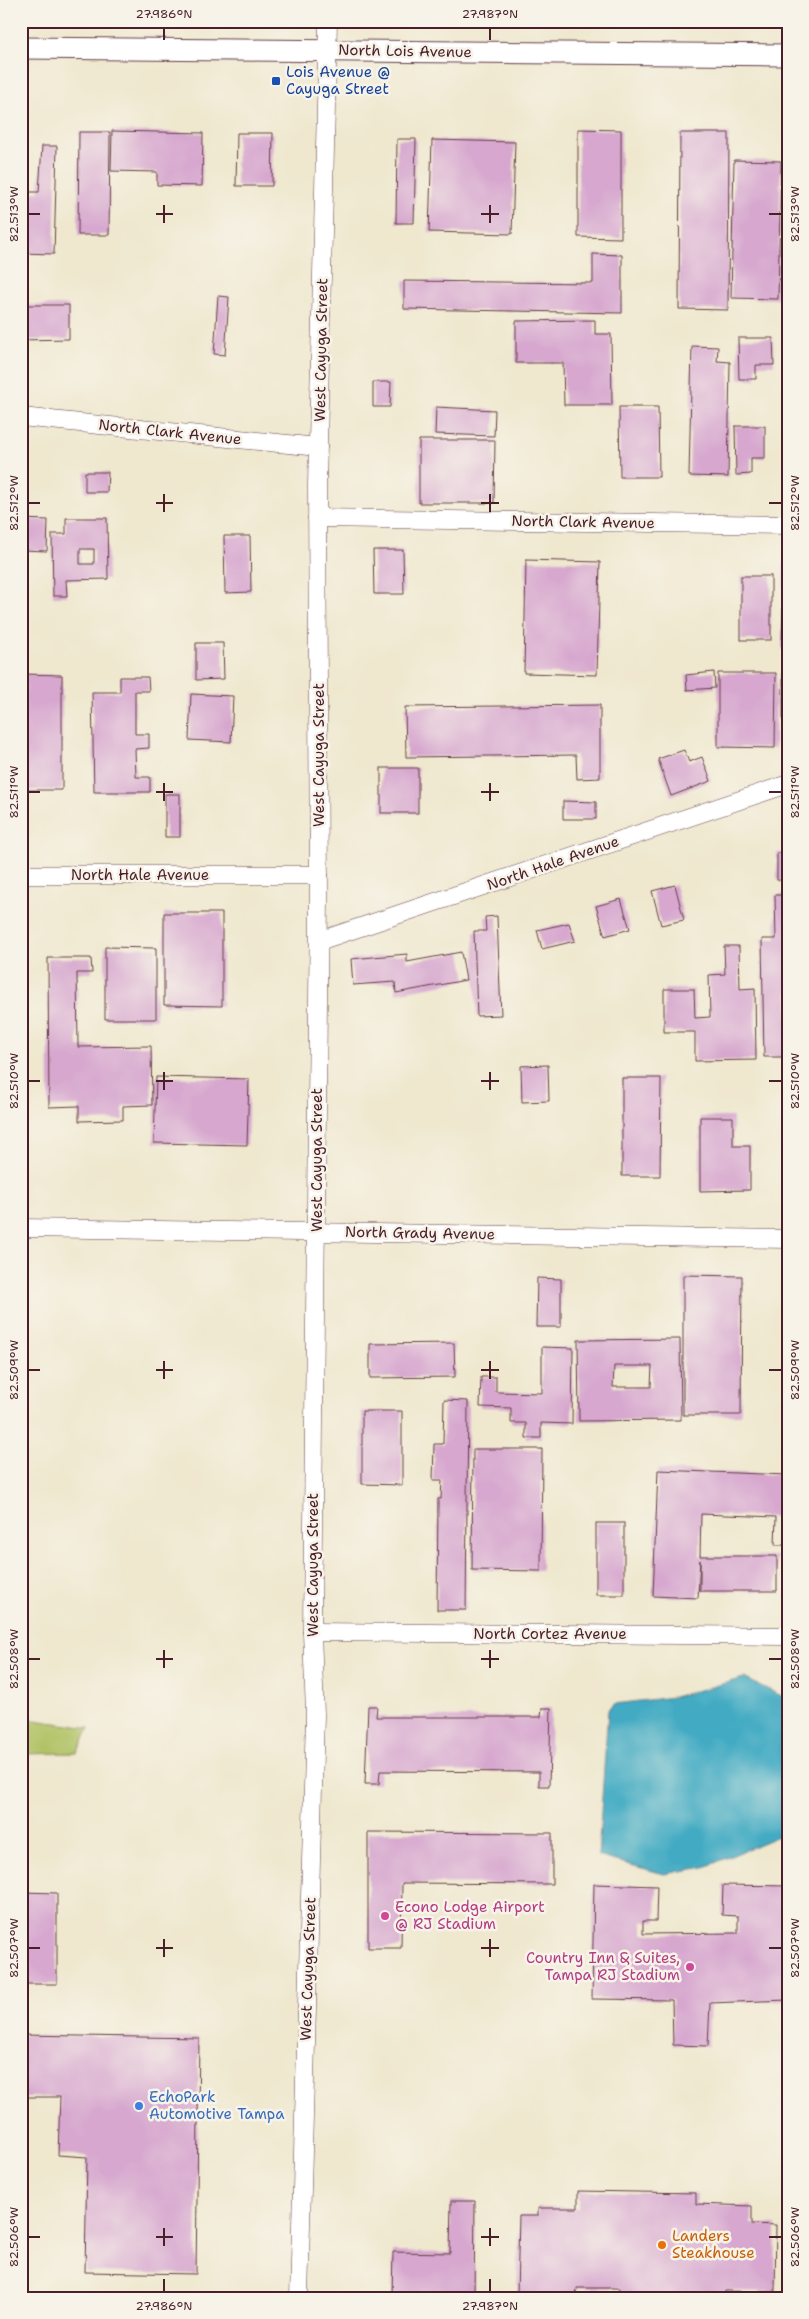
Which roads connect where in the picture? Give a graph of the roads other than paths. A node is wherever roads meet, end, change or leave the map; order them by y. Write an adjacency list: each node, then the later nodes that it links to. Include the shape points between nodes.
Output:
1 (328, 21): 3 (street, West Cayuga Street)
2 (21, 48): 3 (street, North Lois Avenue)
3 (328, 50): 4 (street, North Lois Avenue); 6 (street, West Cayuga Street)
4 (788, 56)
5 (21, 417): 6 (street, North Clark Avenue)
6 (318, 447): 7 (street, West Cayuga Street)
7 (317, 518): 8 (street, North Clark Avenue); 11 (street, West Cayuga Street)
8 (788, 525)
9 (788, 784): 12 (street, North Hale Avenue)
10 (21, 875): 11 (street, North Hale Avenue)
11 (319, 875): 12 (street, West Cayuga Street)
12 (319, 941): 14 (street, West Cayuga Street)
13 (21, 1228): 14 (street, North Grady Avenue)
14 (317, 1231): 15 (street, North Grady Avenue); 16 (street, West Cayuga Street)
15 (788, 1239)
16 (312, 1632): 17 (street, North Cortez Avenue); 18 (street, West Cayuga Street, via 315,1715)
17 (788, 1636)
18 (299, 2298)

